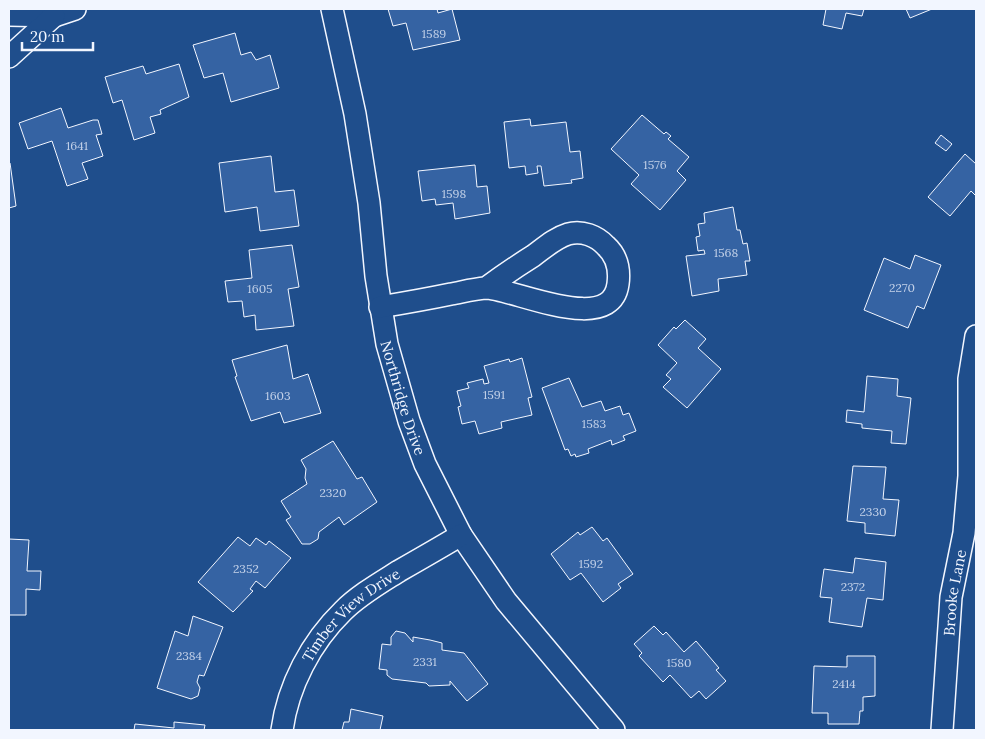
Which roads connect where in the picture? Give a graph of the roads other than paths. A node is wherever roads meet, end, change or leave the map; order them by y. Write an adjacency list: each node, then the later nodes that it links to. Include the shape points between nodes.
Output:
1 (76, 9): 4 (street)
2 (332, 9): 7 (street, Northridge Drive, via 357,122)
3 (9, 15): 4 (street)
4 (54, 16): 5 (street)
5 (9, 57)
6 (486, 288): 6 (street, via 552,305 603,306 617,290 617,260 601,240 582,233 569,234); 7 (street)
7 (380, 307): 9 (street, Northridge Drive, via 409,421 429,472)
8 (976, 336): 12 (street, Brooke Lane, via 969,379 969,476 964,533 952,597)
9 (462, 534): 10 (street, Timber View Drive, via 383,581 343,610 316,644 300,672 290,695); 11 (street, Northridge Drive, via 506,601)
10 (282, 730)
11 (614, 730)
12 (942, 730)

